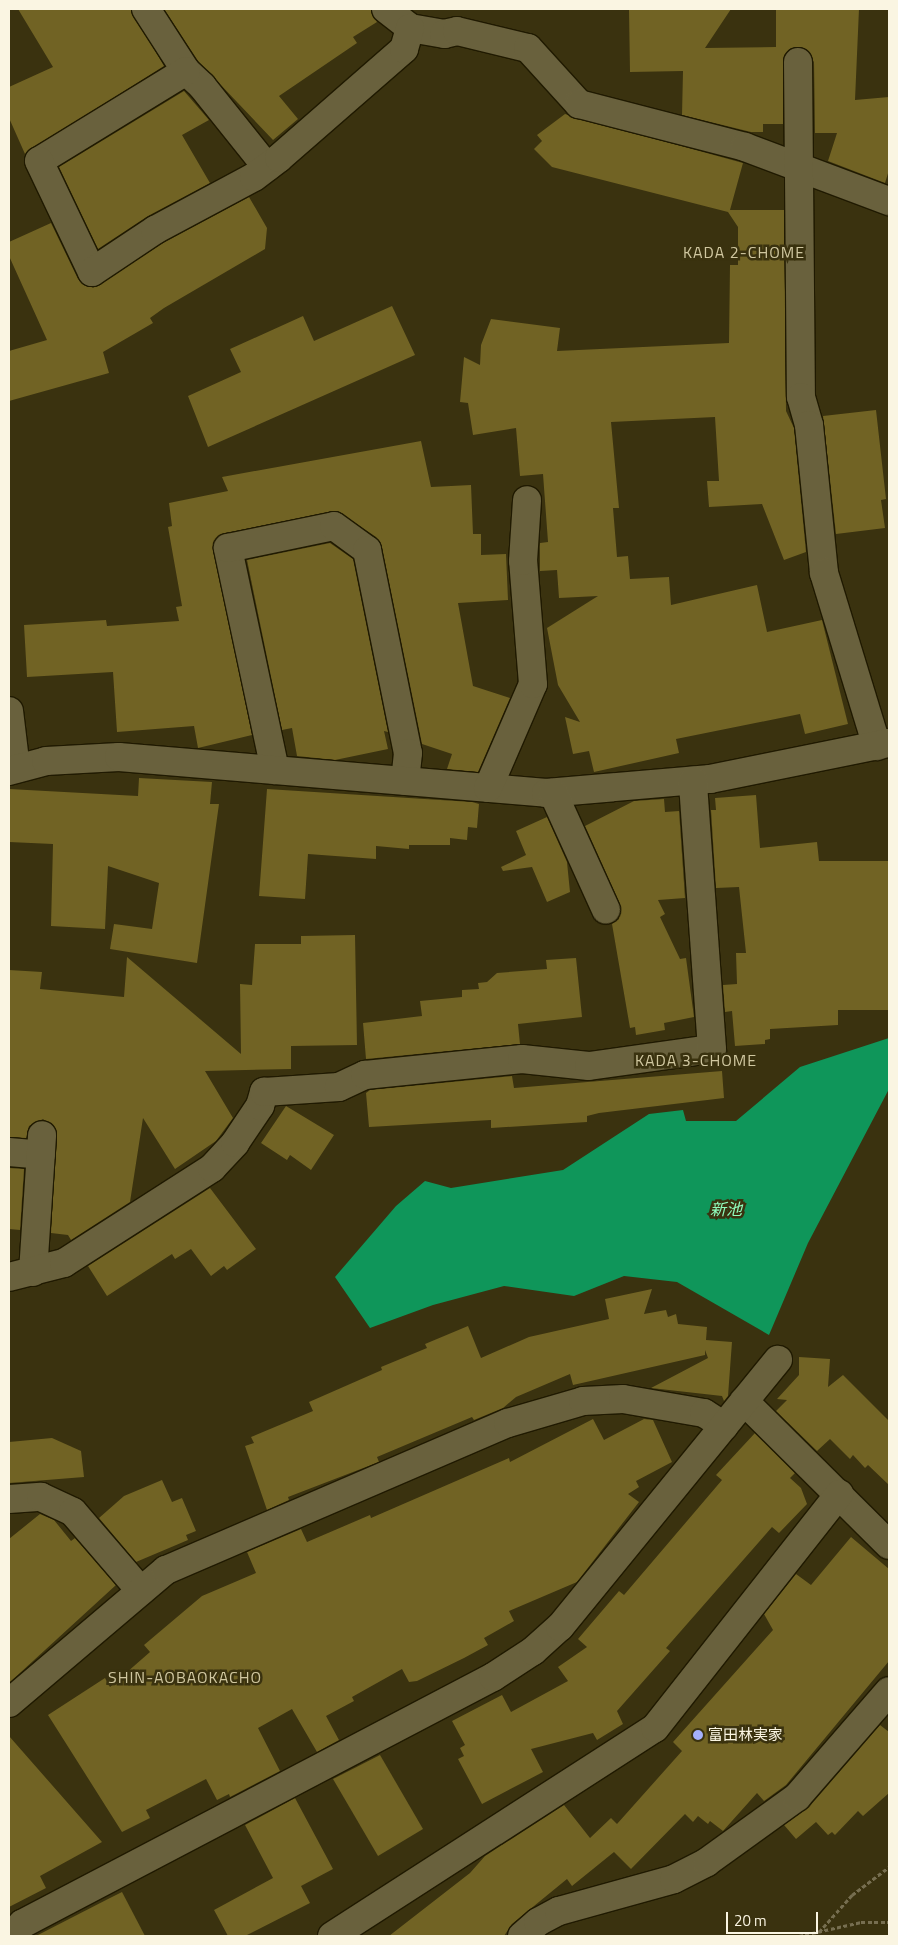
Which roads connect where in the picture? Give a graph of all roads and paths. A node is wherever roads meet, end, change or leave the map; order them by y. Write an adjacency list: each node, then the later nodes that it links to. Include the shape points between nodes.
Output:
1 (146, 9): 5 (street)
2 (386, 9): 3 (street)
3 (410, 28): 6 (street, via 404,49); 7 (street, via 444,34 457,31 528,48 579,104 744,147)
4 (798, 62): 7 (street)
5 (186, 71): 6 (street); 6 (street, via 39,162 92,272 154,230)
6 (268, 167)
7 (798, 168): 8 (street); 11 (street, via 801,397 809,425 824,573)
8 (889, 201)
9 (527, 500): 16 (street, via 523,561 533,684)
10 (9, 711): 12 (street)
11 (883, 745): 15 (street, via 761,771)
12 (12, 770): 13 (street, via 46,761 119,756)
13 (275, 770): 14 (street); 14 (street, via 228,548 334,526 367,550 408,753)
14 (405, 781): 16 (street)
15 (693, 781): 17 (street); 20 (street, via 712,1049 589,1066 522,1059 366,1075 339,1087 264,1092 260,1106 240,1136 212,1168 64,1263)
16 (488, 788): 17 (street)
17 (553, 793): 18 (street)
18 (606, 910)
19 (9, 1152): 20 (street, via 42,1145)
20 (21, 1275)
21 (778, 1360): 22 (street)
22 (744, 1402): 23 (street); 24 (street)
23 (724, 1426): 27 (street, via 704,1413 623,1399 582,1401 548,1408 166,1570); 33 (street, via 560,1627 533,1651 494,1677 22,1924)
24 (839, 1494): 26 (street); 34 (street, via 656,1728)
25 (9, 1499): 27 (street, via 41,1497 74,1512)
26 (889, 1545)
27 (141, 1590): 29 (street)
28 (889, 1691): 35 (street, via 797,1797 707,1862 674,1879 559,1911 538,1922)
29 (9, 1703)
30 (889, 1866): 32 (path, via 852,1895)
31 (889, 1922): 32 (path, via 862,1922)
32 (819, 1932): 36 (path)
33 (12, 1936)
34 (332, 1936)
35 (522, 1936)
36 (799, 1936)

